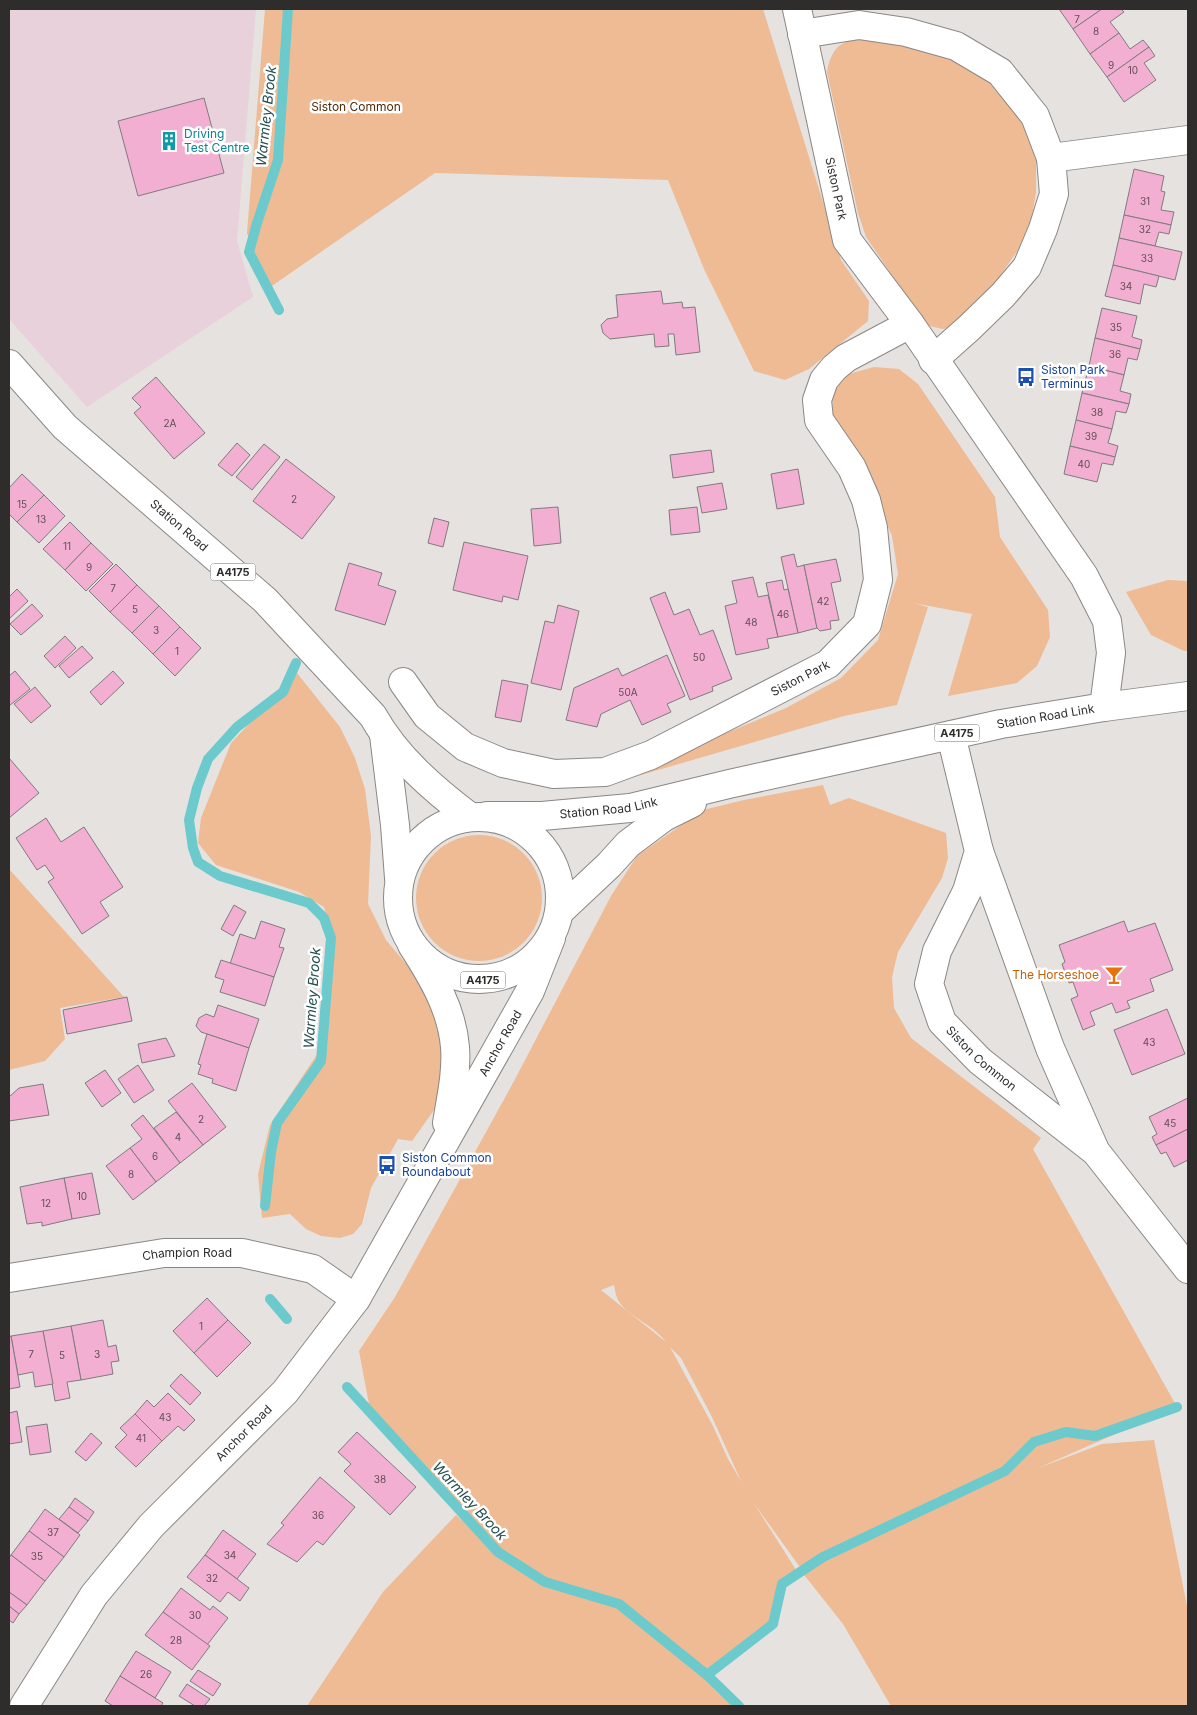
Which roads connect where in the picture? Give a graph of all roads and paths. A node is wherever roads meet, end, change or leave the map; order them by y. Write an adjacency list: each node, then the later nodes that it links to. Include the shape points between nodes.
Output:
1 (799, 22): 3 (street, Siston Park, via 906,32 956,46 1000,72 1035,116); 4 (street, Siston Park, via 847,240)
2 (1188, 140): 3 (street)
3 (1050, 158): 5 (street, Siston Park, via 1054,194 1044,229 1026,267 996,302)
4 (910, 324): 5 (street, Siston Park); 7 (street, Siston Park, via 840,363 824,380 817,400 819,420 852,468 866,500 873,528 878,580 867,624 828,664 651,755 605,772 554,774 503,763 465,747 426,716)
5 (933, 360): 9 (street, Siston Park, via 1084,576 1107,621 1111,653)
6 (9, 364): 10 (street, Station Road / A4175, via 65,427 265,600 373,716)
7 (403, 682)
8 (1188, 696): 9 (street, Station Road Link / A4175)
9 (1104, 707): 11 (street, Station Road Link / A4175)
10 (384, 735): 13 (street, Station Road / A4175, via 441,795); 15 (street, Station Road / A4175, via 396,825)
11 (951, 735): 12 (street, Station Road Link / A4175); 14 (street, Siston Common)
12 (729, 784): 13 (street, Station Road Link / A4175, via 630,808 542,816); 16 (street, Station Road Link / A4175, via 664,817 635,838)
13 (479, 817): 15 (street, A4175, via 458,818 434,829 414,848); 16 (street, A4175, via 507,821 532,835 552,860 560,887)
14 (978, 851): 20 (street, Siston Common, via 1050,1048); 20 (street, Siston Common, via 967,891 937,951 929,984 942,1022 980,1061)
15 (399, 879): 18 (street, A4175, via 397,908)
16 (560, 911): 17 (street, A4175)
17 (551, 938): 18 (street, A4175, via 539,953 517,970 490,979 475,980 447,974 432,965); 19 (street, Anchor Road, via 530,991)
18 (412, 945): 19 (street, Anchor Road, via 432,976 448,1012 455,1047 454,1079)
19 (443, 1144): 23 (street, Anchor Road)
20 (1096, 1152): 21 (street, Siston Common)
21 (1188, 1269)
22 (9, 1278): 23 (street, Champion Road, via 164,1253 242,1253 313,1268)
23 (356, 1299): 24 (street, Anchor Road, via 285,1392 151,1526 94,1595)
24 (24, 1706)

